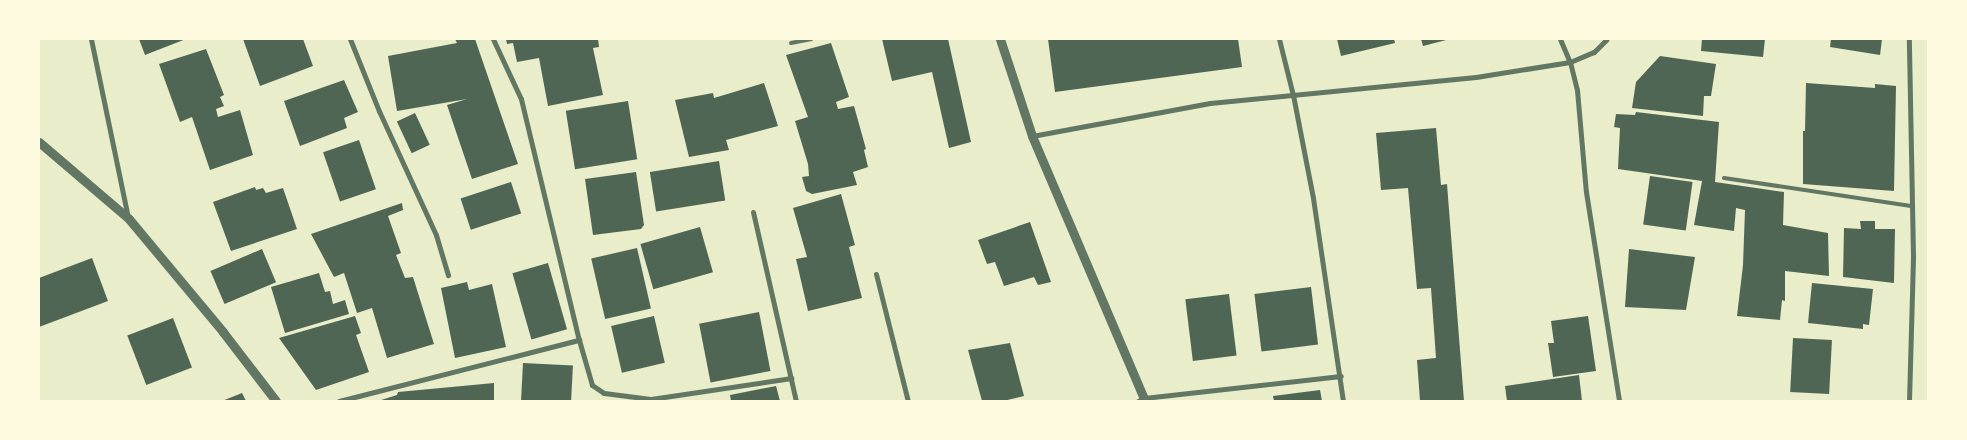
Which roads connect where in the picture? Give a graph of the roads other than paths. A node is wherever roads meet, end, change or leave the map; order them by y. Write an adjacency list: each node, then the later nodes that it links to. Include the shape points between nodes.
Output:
1 (91, 39): 18 (street)
2 (350, 39): 20 (street, via 379,112 436,235)
3 (492, 39): 21 (street, via 521,99)
4 (812, 39): 10 (lane)
5 (1000, 39): 13 (street)
6 (1279, 39): 12 (street)
7 (1560, 39): 11 (street)
8 (1606, 39): 11 (street, via 1594,52)
9 (1909, 39): 16 (street)
10 (791, 43)
11 (1570, 62): 12 (street, via 1476,78); 30 (street, via 1577,90 1586,192)
12 (1293, 95): 13 (street, via 1210,103); 22 (street)
13 (1032, 136): 24 (street)
14 (39, 142): 18 (street)
15 (1724, 178): 16 (lane)
16 (1911, 206): 31 (street, via 1913,256)
17 (753, 212): 23 (street)
18 (128, 219): 25 (street, via 224,332)
19 (876, 274): 28 (street)
20 (448, 275)
21 (579, 340): 23 (street, via 592,385 604,393 651,399); 26 (street)
22 (1341, 376): 24 (street); 29 (street)
23 (791, 378): 27 (street)
24 (1142, 400)
25 (276, 401)
26 (339, 401)
27 (796, 401)
28 (908, 401)
29 (1343, 401)
30 (1619, 401)
31 (1909, 401)

